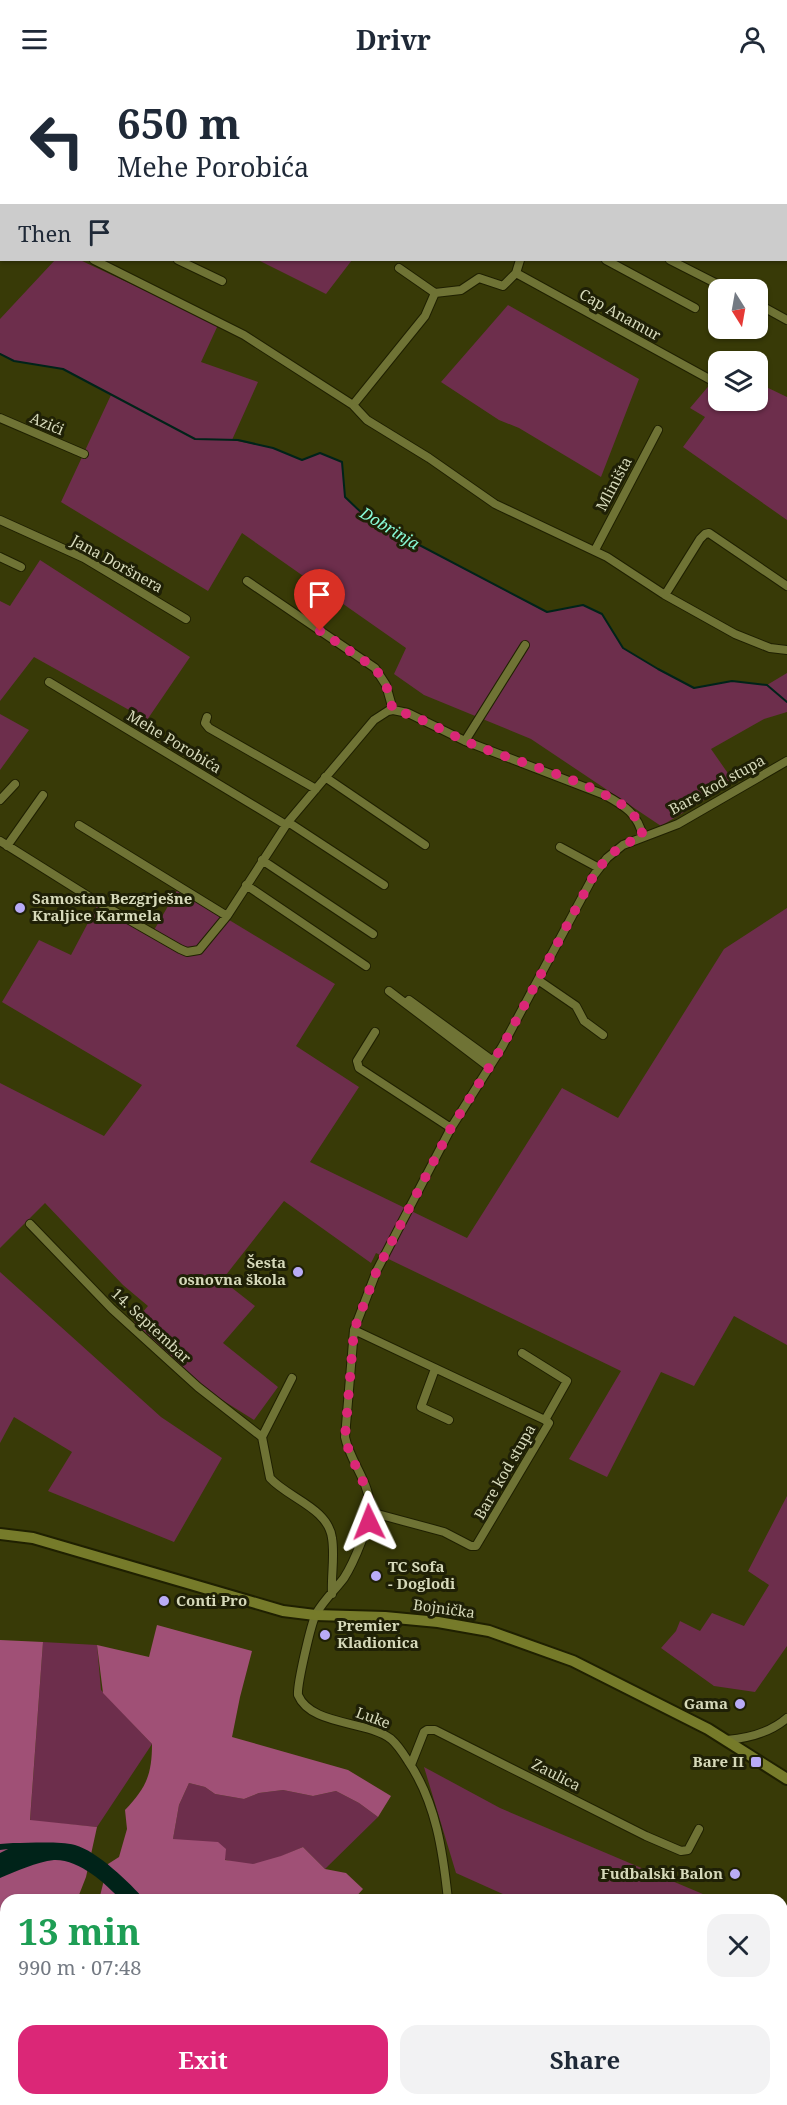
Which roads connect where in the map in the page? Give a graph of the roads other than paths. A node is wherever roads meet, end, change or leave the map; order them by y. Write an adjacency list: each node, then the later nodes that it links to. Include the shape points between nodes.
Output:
1 (96, 261): 15 (street, via 244,335)
2 (180, 261): 9 (street)
3 (520, 261): 7 (street)
4 (608, 261): 11 (street)
5 (672, 261): 8 (street)
6 (399, 268): 10 (street)
7 (516, 273): 10 (street, via 503,286 479,278 461,290); 14 (street, Cap Anamur)
8 (708, 279)
9 (222, 281)
10 (435, 293): 15 (street, via 425,315)
11 (695, 308)
12 (768, 310): 13 (street)
13 (787, 320)
14 (708, 378)
15 (353, 405): 20 (street, via 367,420 503,508)
16 (0, 418): 18 (street, Azići)
17 (658, 430): 20 (street, Mliništa)
18 (84, 454)
19 (0, 520): 26 (street, Jana Doršnera, via 84,558)
20 (595, 550): 25 (street)
21 (0, 557): 22 (street)
22 (21, 567)
23 (247, 581): 30 (street, via 375,668 386,685)
24 (787, 586): 25 (street, via 705,534)
25 (665, 595): 28 (street, via 735,634 770,648)
26 (186, 619)
27 (525, 645): 32 (street)
28 (787, 650)
29 (49, 682): 39 (street, Mehe Porobića)
30 (393, 710): 32 (street, via 408,713); 34 (street, via 374,720)
31 (207, 717): 36 (street, Mehe Porobića, via 205,723 209,728)
32 (465, 741): 41 (street, via 605,795 636,817)
33 (787, 761): 41 (street, Bare kod stupa, via 684,821)
34 (325, 777): 36 (street); 43 (street)
35 (15, 784): 38 (street)
36 (316, 789): 39 (street)
37 (43, 795): 42 (street)
38 (0, 800)
39 (287, 824): 45 (street); 48 (street, Mehe Porobića)
40 (79, 825): 49 (street)
41 (643, 837): 46 (street, Bare kod stupa, via 623,844)
42 (4, 844): 49 (street, via 187,952 199,950)
43 (425, 845)
44 (560, 847): 46 (street)
45 (262, 860): 47 (street); 50 (street)
46 (599, 868): 52 (street, Bare kod stupa)
47 (246, 885): 49 (street); 51 (street)
48 (384, 885)
49 (227, 916)
50 (374, 934)
51 (366, 966)
52 (538, 980): 56 (street, via 576,1005 584,1021); 57 (street, Bare kod stupa)
53 (389, 991): 57 (street)
54 (410, 1000): 57 (street)
55 (375, 1032): 58 (street, via 357,1061 359,1068)
56 (603, 1035)
57 (491, 1064): 58 (street, Bare kod stupa)
58 (451, 1128): 60 (street, Bare kod stupa, via 377,1270)
59 (30, 1224): 66 (street, 14. Septembar, via 112,1309 198,1387)
60 (354, 1330): 62 (street, Bare kod stupa); 67 (street, Bare kod stupa, via 345,1437 364,1483)
61 (522, 1353): 65 (street, via 567,1381)
62 (435, 1369): 64 (street, via 421,1407); 65 (street, Bare kod stupa)
63 (292, 1378): 66 (street)
64 (449, 1420)
65 (545, 1420): 67 (street, Bare kod stupa, via 549,1423 476,1546 444,1532)
66 (262, 1437): 69 (street, via 270,1478 317,1514 330,1529)
67 (370, 1512): 69 (street, Bare kod stupa, via 345,1575)
68 (0, 1534): 70 (main road, Bojnička, via 33,1538 283,1611)
69 (332, 1594): 70 (street, Bare kod stupa)
70 (315, 1615): 72 (main road, Bojnička, via 386,1617 489,1631 573,1661); 73 (street, Luke, via 298,1690 301,1700 324,1716 364,1726 391,1739)
71 (787, 1718): 72 (street, via 764,1732)
72 (728, 1740): 74 (main road, Bojnička)
73 (411, 1765): 75 (street, Zaulica, via 424,1732 435,1730 681,1851 688,1850); 76 (street, Luke, via 435,1821)
74 (787, 1779)
75 (699, 1829)
76 (447, 1894)

